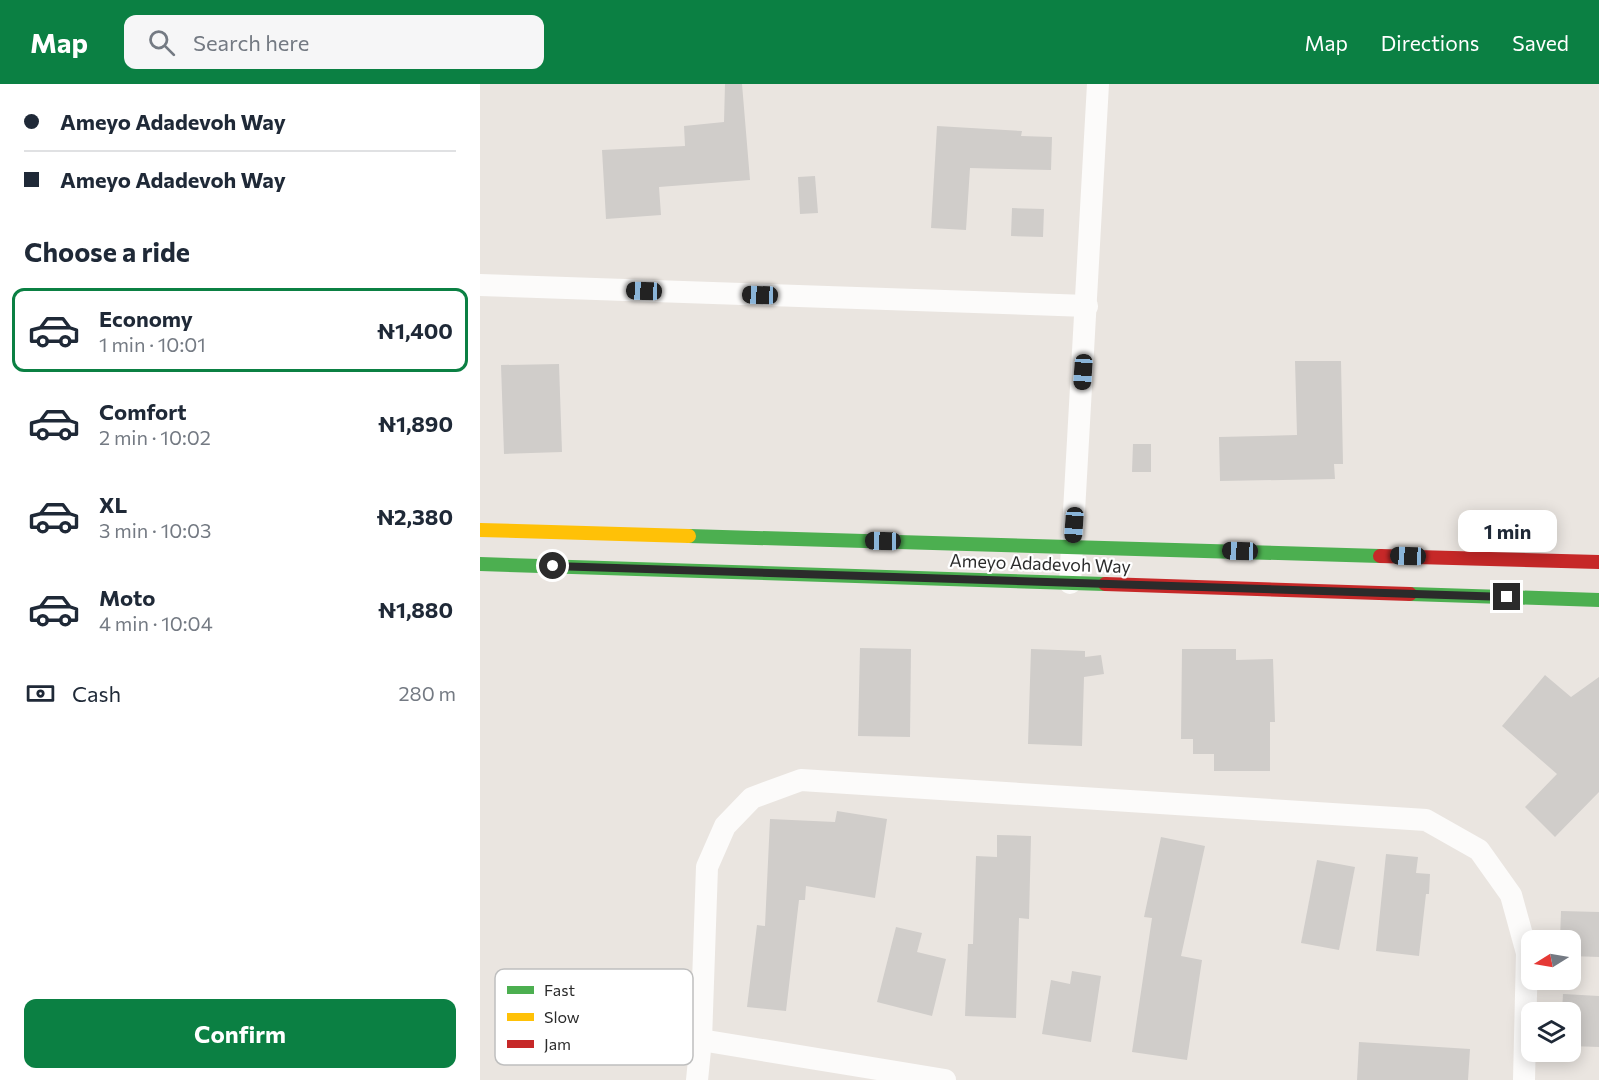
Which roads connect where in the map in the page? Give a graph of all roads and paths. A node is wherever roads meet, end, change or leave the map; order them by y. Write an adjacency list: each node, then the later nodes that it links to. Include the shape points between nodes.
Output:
1 (1098, 84): 3 (street)
2 (480, 285): 3 (street)
3 (1087, 306): 5 (street)
4 (480, 530): 5 (street, Ameyo Adadevoh Way)
5 (1073, 546): 6 (street, Ameyo Adadevoh Way); 10 (street)
6 (1599, 562)
7 (480, 564): 8 (street, Ameyo Adadevoh Way)
8 (506, 565): 9 (street); 10 (street, Ameyo Adadevoh Way)
9 (480, 580)
10 (1071, 583): 11 (street, Ameyo Adadevoh Way)
11 (1599, 600)
12 (701, 1040): 13 (street); 14 (street); 15 (street, via 707,867 725,826 752,798 801,780 1426,820 1479,850 1511,895 1527,953)
13 (697, 1080)
14 (945, 1080)
15 (1524, 1080)

